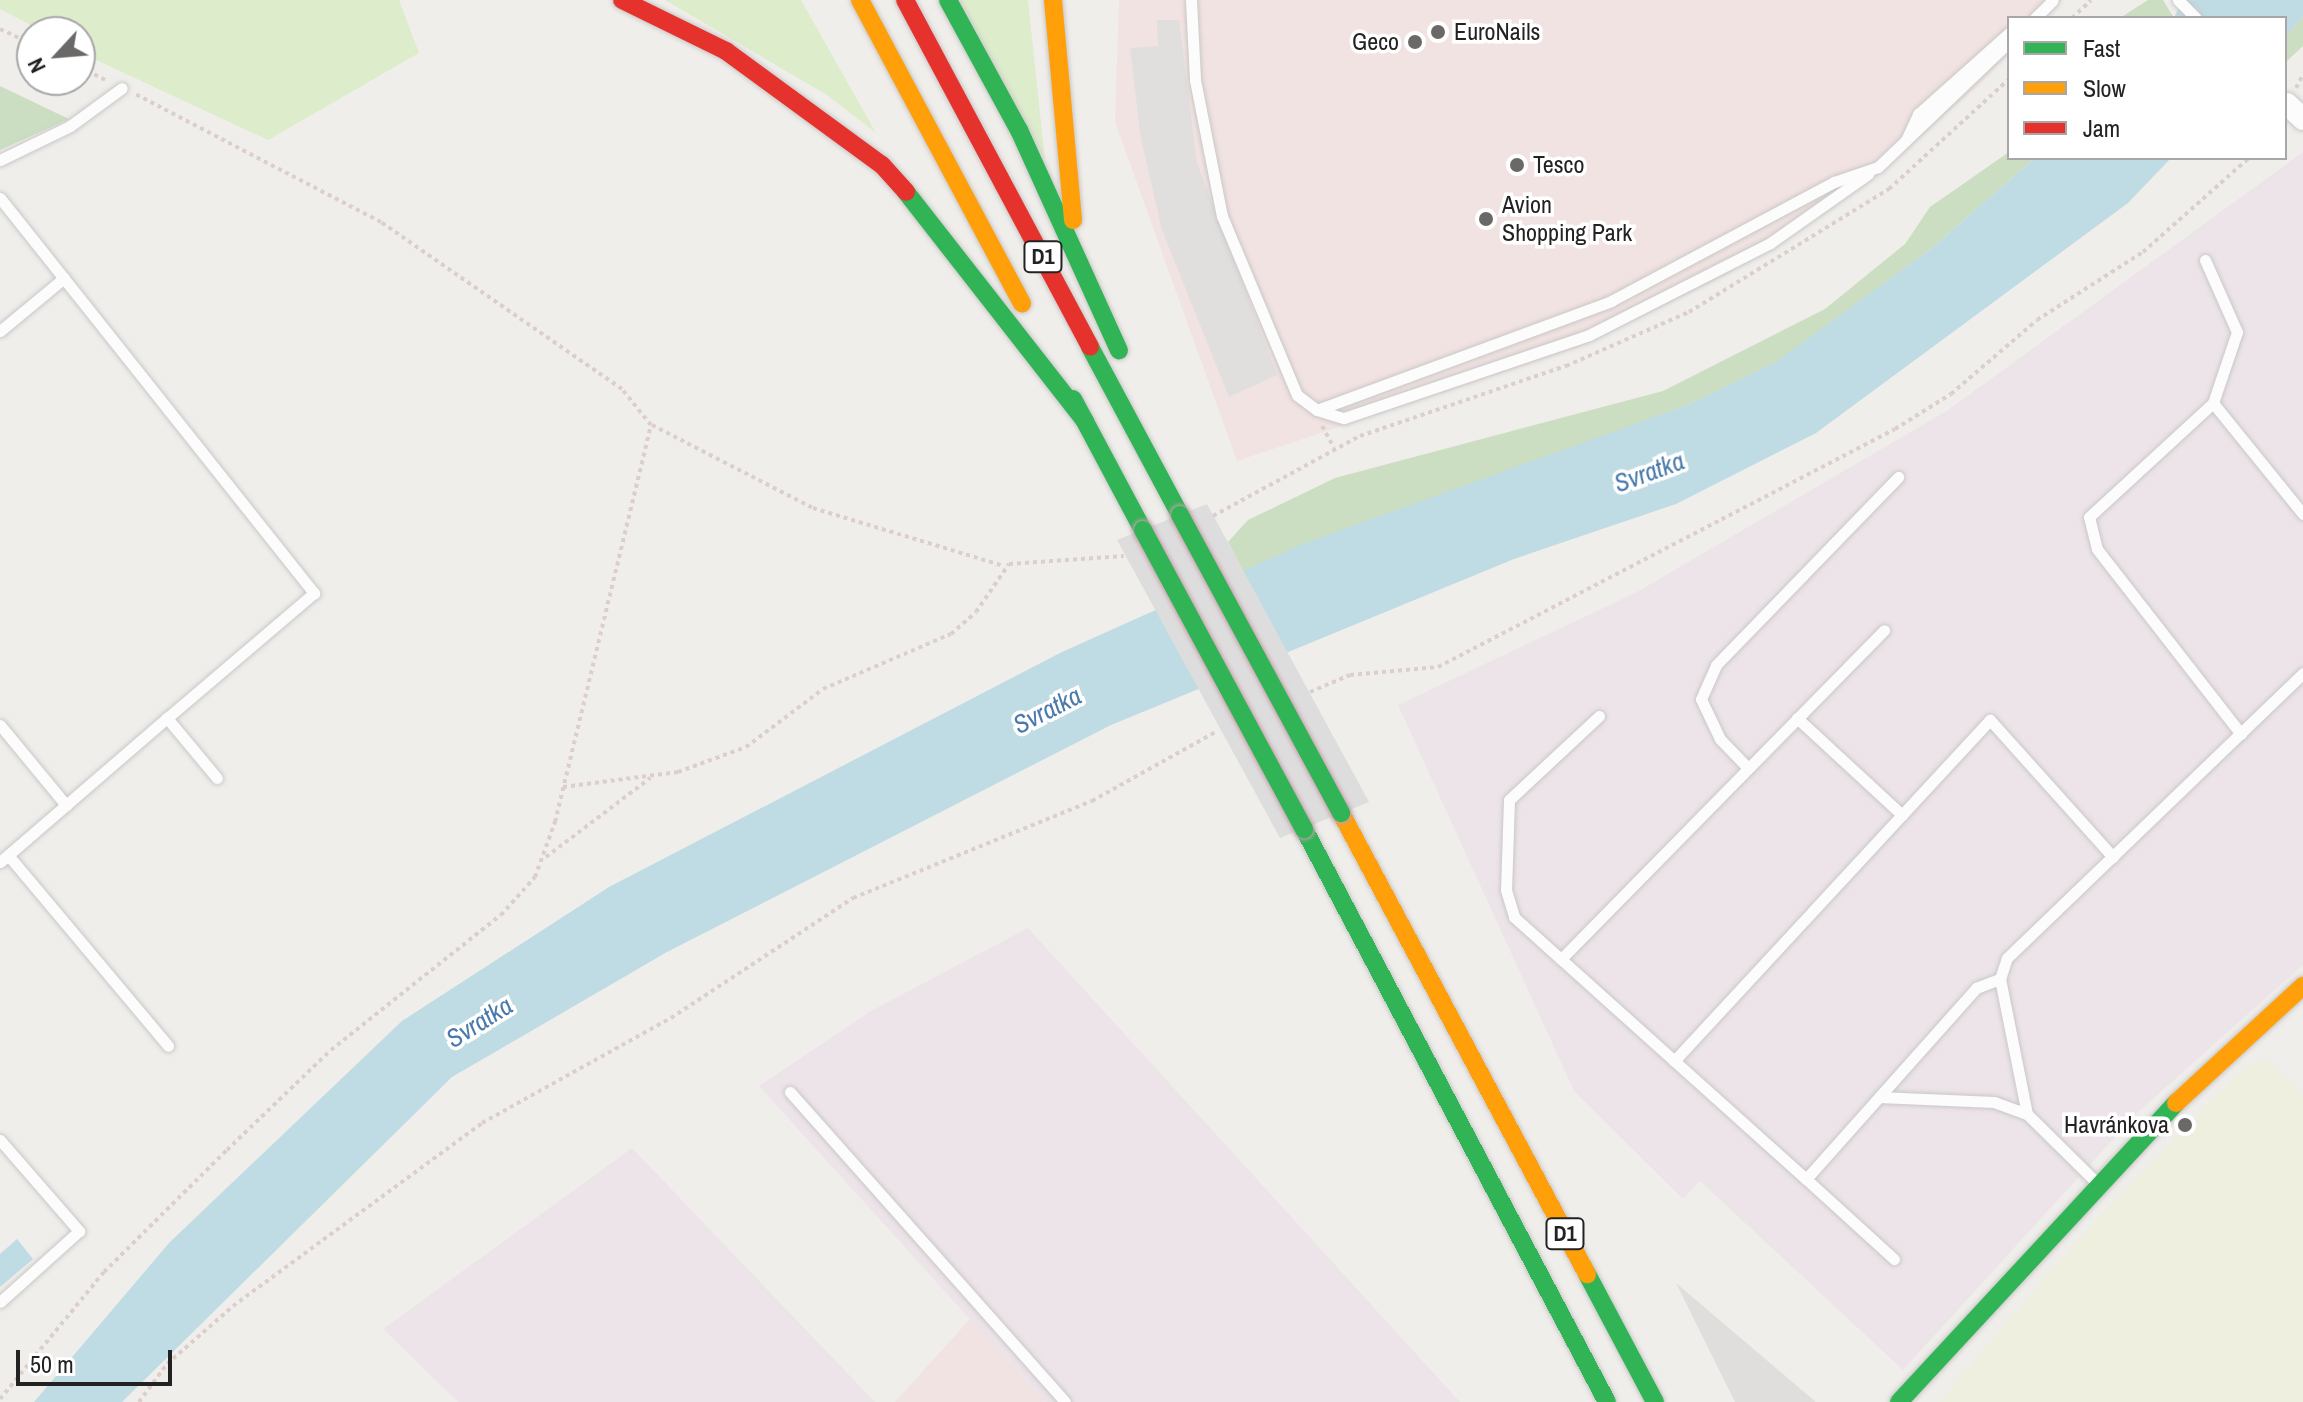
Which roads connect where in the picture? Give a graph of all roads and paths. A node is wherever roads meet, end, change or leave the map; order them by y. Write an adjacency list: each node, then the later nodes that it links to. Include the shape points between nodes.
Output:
1 (622, 0): 28 (main road, via 726,51 882,165 961,255)
2 (860, 0): 28 (main road, D1)
3 (905, 0): 32 (main road, D1)
4 (948, 0): 22 (main road)
5 (1053, 0): 22 (main road)
6 (1191, 0): 27 (lane, via 1195,80 1222,216 1297,395)
7 (2053, 0): 10 (lane)
8 (2091, 0): 11 (path)
9 (2178, 0): 12 (lane)
10 (2035, 16)
11 (2074, 16)
12 (2194, 16)
13 (2007, 35): 17 (lane, via 1918,114)
14 (2007, 44): 17 (lane)
15 (96, 75): 16 (path)
16 (122, 88): 18 (lane, via 70,126); 29 (path, via 381,222 622,389)
17 (1904, 144): 20 (lane)
18 (0, 160)
19 (2247, 160): 37 (path, via 2143,252 2037,320 1951,394 1895,429 1438,667 1350,675)
20 (1878, 167): 27 (lane, via 1834,182 1611,301); 27 (lane, via 1770,243 1642,312 1344,418)
21 (0, 198): 24 (lane)
22 (1075, 248): 32 (main road, via 1144,406)
23 (2205, 260): 26 (lane, via 2237,332)
24 (64, 278): 25 (lane); 39 (lane, via 314,593)
25 (0, 331)
26 (2213, 403): 31 (lane); 43 (lane, via 2089,517 2097,549)
27 (1317, 410)
28 (1085, 421): 69 (main road, D1, bridge)
29 (651, 425): 34 (path, via 813,508); 47 (path)
30 (1898, 477): 44 (lane, via 1716,665 1701,699 1720,739)
31 (2303, 514)
32 (1180, 515): 70 (main road, D1, bridge)
33 (1126, 556): 34 (path)
34 (1004, 566): 45 (path, via 976,612 951,634 823,689 746,747)
35 (1884, 630): 40 (lane)
36 (2303, 673): 43 (lane)
37 (1294, 699)
38 (1599, 716): 53 (lane, via 1509,800 1506,890 1514,917)
39 (167, 718): 46 (lane); 48 (lane)
40 (1797, 718): 44 (lane); 49 (lane)
41 (0, 725): 48 (lane)
42 (1224, 728): 67 (path, via 1092,801 853,898 671,1018 482,1123 233,1306 167,1364)
43 (2241, 734): 51 (lane)
44 (1748, 768): 53 (lane)
45 (652, 777): 47 (path); 50 (path)
46 (217, 778)
47 (563, 787): 50 (path)
48 (66, 805): 52 (lane)
49 (1902, 815): 51 (lane, via 1990,720); 57 (lane)
50 (546, 857): 66 (path, via 514,903 331,1050 120,1256)
51 (2113, 857): 54 (lane, via 2007,958)
52 (4, 858): 56 (lane)
53 (1561, 959): 57 (lane)
54 (2000, 979): 59 (lane, via 1976,988); 60 (lane)
55 (2303, 986): 63 (main road, via 2246,1032)
56 (168, 1046)
57 (1674, 1061): 62 (lane)
58 (790, 1092): 68 (lane)
59 (1879, 1097): 60 (lane, via 1994,1102); 62 (lane)
60 (2027, 1114): 63 (lane)
61 (0, 1140): 65 (lane, via 79,1231)
62 (1806, 1179): 64 (lane)
63 (2096, 1183): 71 (main road)
64 (1894, 1259)
65 (0, 1302)
66 (0, 1399)
67 (139, 1402)
68 (1065, 1402)
69 (1607, 1402)
70 (1655, 1402)
71 (1899, 1402)

